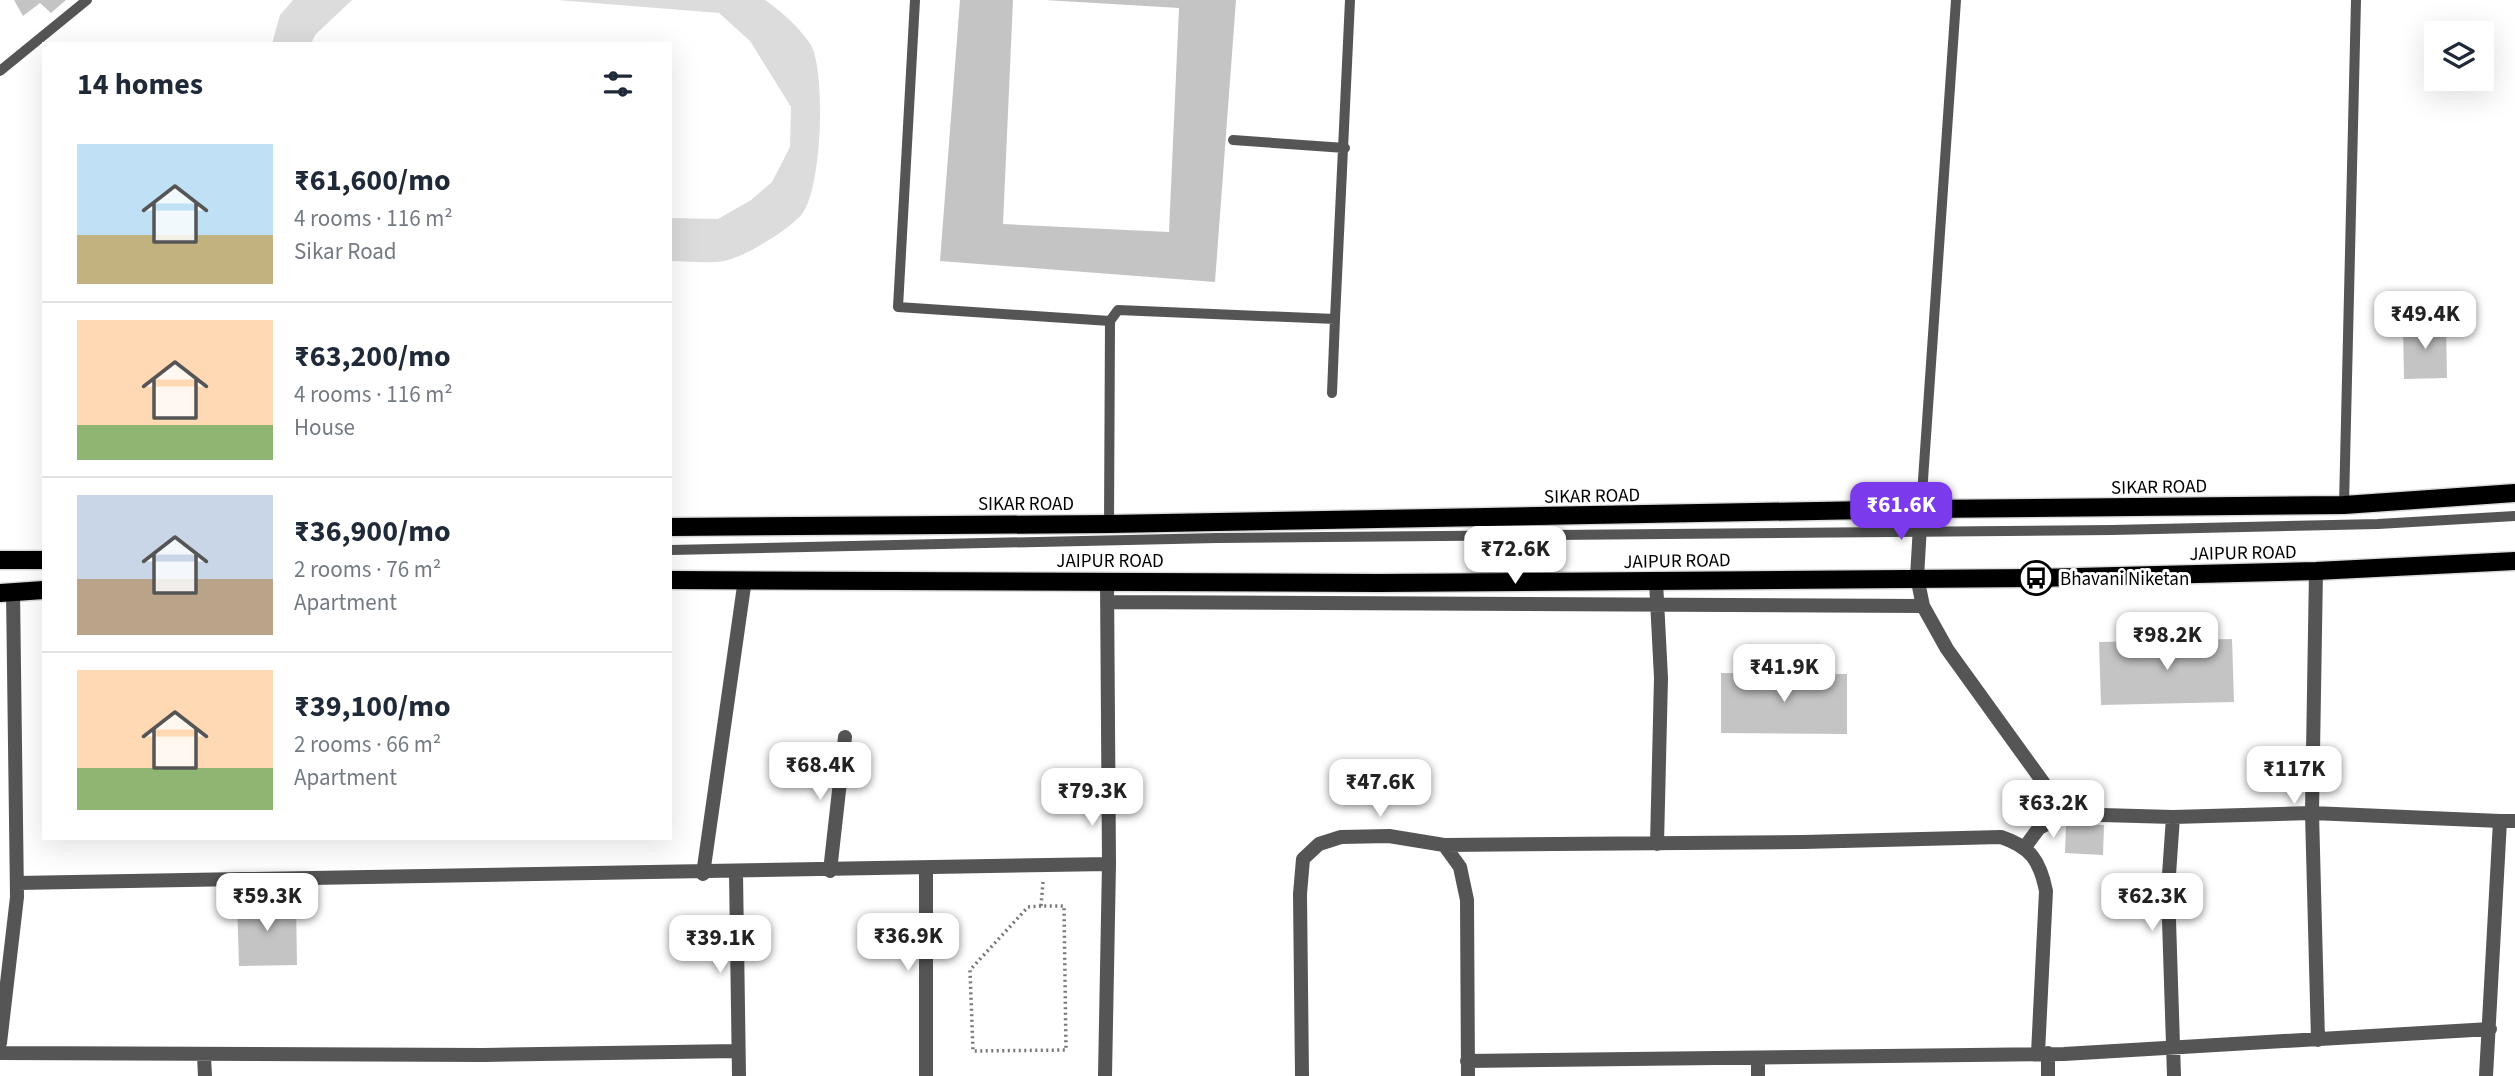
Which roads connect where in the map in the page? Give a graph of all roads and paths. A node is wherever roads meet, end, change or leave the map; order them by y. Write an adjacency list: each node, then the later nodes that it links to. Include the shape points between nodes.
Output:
1 (87, 0): 6 (lane)
2 (915, 0): 10 (lane, via 898,307)
3 (1350, 0): 8 (lane)
4 (1956, 0): 14 (lane)
5 (2356, 0): 13 (lane)
6 (0, 71)
7 (1233, 140): 8 (lane)
8 (1345, 148): 9 (lane)
9 (1335, 319): 10 (lane, via 1118,310); 11 (lane)
10 (1110, 321): 16 (lane)
11 (1332, 393)
12 (2515, 493): 13 (main road, SIKAR ROAD)
13 (2344, 505): 14 (main road, SIKAR ROAD)
14 (1921, 509): 16 (main road, SIKAR ROAD); 18 (street)
15 (2515, 516): 18 (lane, via 2378,524)
16 (1109, 524): 17 (main road, SIKAR ROAD)
17 (672, 527)
18 (1919, 532): 19 (lane, via 966,541); 24 (street)
19 (672, 550)
20 (42, 559): 21 (main road)
21 (0, 560)
22 (2515, 561): 23 (main road, JAIPUR ROAD)
23 (2316, 571): 24 (main road, JAIPUR ROAD); 35 (street)
24 (1917, 577): 28 (main road, JAIPUR ROAD); 33 (street)
25 (745, 579): 26 (main road, JAIPUR ROAD); 27 (main road, JAIPUR ROAD); 47 (street)
26 (672, 580)
27 (1107, 581): 28 (main road, JAIPUR ROAD); 31 (street)
28 (1656, 581): 32 (street)
29 (42, 590): 30 (main road)
30 (6, 592): 48 (street)
31 (1107, 602): 32 (street); 42 (street)
32 (1658, 604): 33 (street); 39 (street)
33 (1923, 606): 36 (street, via 1947,649)
34 (845, 737): 45 (street)
35 (2312, 813): 37 (street); 38 (street); 51 (street)
36 (2066, 814): 37 (street); 41 (street, via 2039,828)
37 (2173, 817): 53 (street, via 2168,889)
38 (2507, 821): 50 (street)
39 (1657, 844): 40 (street); 41 (street, via 2001,837)
40 (1444, 845): 59 (street, via 1460,867 1467,900); 64 (street, via 1389,836 1341,837 1319,844 1303,859)
41 (2025, 848): 56 (street, via 2041,867 2046,891)
42 (1110, 864): 43 (street); 63 (street)
43 (1044, 866): 44 (street); 49 (path)
44 (926, 870): 45 (street); 62 (street)
45 (830, 872): 46 (street)
46 (736, 873): 47 (street); 54 (street)
47 (703, 874): 48 (street)
48 (17, 883): 52 (street)
49 (1041, 906): 49 (path, via 1064,906 1066,1050 973,1051 970,970 1028,907)
50 (2490, 1029): 51 (street); 68 (street)
51 (2318, 1040): 53 (street)
52 (0, 1043)
53 (2173, 1049): 56 (street); 67 (street)
54 (738, 1051): 57 (street); 61 (street)
55 (0, 1053): 57 (street)
56 (2043, 1053): 58 (street); 66 (street)
57 (204, 1056): 60 (street)
58 (1758, 1058): 59 (street); 65 (street)
59 (1467, 1069)
60 (205, 1076)
61 (739, 1076)
62 (926, 1076)
63 (1105, 1076)
64 (1302, 1076)
65 (1758, 1076)
66 (2048, 1076)
67 (2174, 1076)
68 (2486, 1076)

